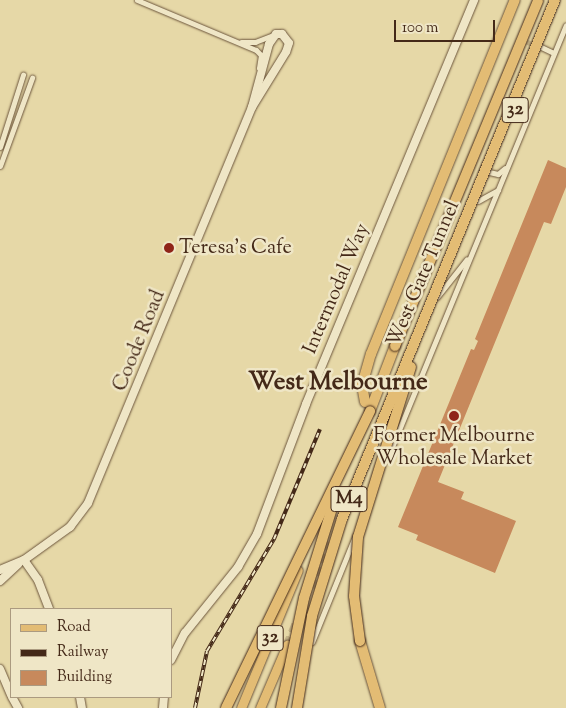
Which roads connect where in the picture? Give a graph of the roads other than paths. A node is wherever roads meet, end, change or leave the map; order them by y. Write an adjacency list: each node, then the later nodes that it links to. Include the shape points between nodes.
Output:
1 (137, 0): 9 (street)
2 (474, 0): 31 (street, Intermodal Way, via 306,404 257,534 238,567 185,633)
3 (515, 0): 23 (highway, via 368,364 362,385)
4 (538, 0): 23 (highway, West Gate Tunnel / M4, bridge)
5 (555, 0): 22 (highway, West Gate Tunnel / M4, bridge)
6 (560, 0): 10 (main road, 32)
7 (566, 25): 11 (street)
8 (279, 33): 9 (street, via 255,42); 14 (street, Coode Road, via 267,48); 14 (street, Coode Road, via 288,39 286,52)
9 (238, 41): 14 (street, via 261,55)
10 (541, 47): 11 (street); 18 (main road, 32)
11 (554, 53): 16 (street)
12 (23, 75): 15 (street)
13 (32, 78): 17 (street)
14 (252, 107): 25 (street, Coode Road, via 88,503 70,527)
15 (0, 147)
16 (510, 162): 18 (street, via 500,174); 19 (street)
17 (0, 166)
18 (489, 172): 20 (main road, 32)
19 (500, 188): 20 (street); 21 (street)
20 (478, 201)
21 (476, 243): 22 (street); 33 (street)
22 (434, 299): 30 (highway, West Gate Tunnel / M4, bridge, via 333,543); 41 (highway, bridge, via 370,489 356,550 357,623)
23 (367, 407): 35 (highway, bridge); 38 (highway, West Gate Tunnel / M4, bridge, via 315,559)
24 (307, 548): 36 (main road, 32)
25 (23, 560): 26 (street, Coode Road); 27 (street, Coode Road); 28 (street, via 38,580)
26 (0, 570)
27 (0, 582)
28 (49, 608)
29 (287, 645): 37 (main road, 32)
30 (306, 648): 39 (highway, West Gate Tunnel / M4, bridge); 40 (highway, bridge)
31 (172, 658)
32 (0, 669): 34 (street)
33 (300, 671)
34 (10, 692)
35 (226, 708)
36 (241, 708)
37 (260, 708)
38 (281, 708)
39 (297, 708)
40 (304, 708)
41 (380, 708)

